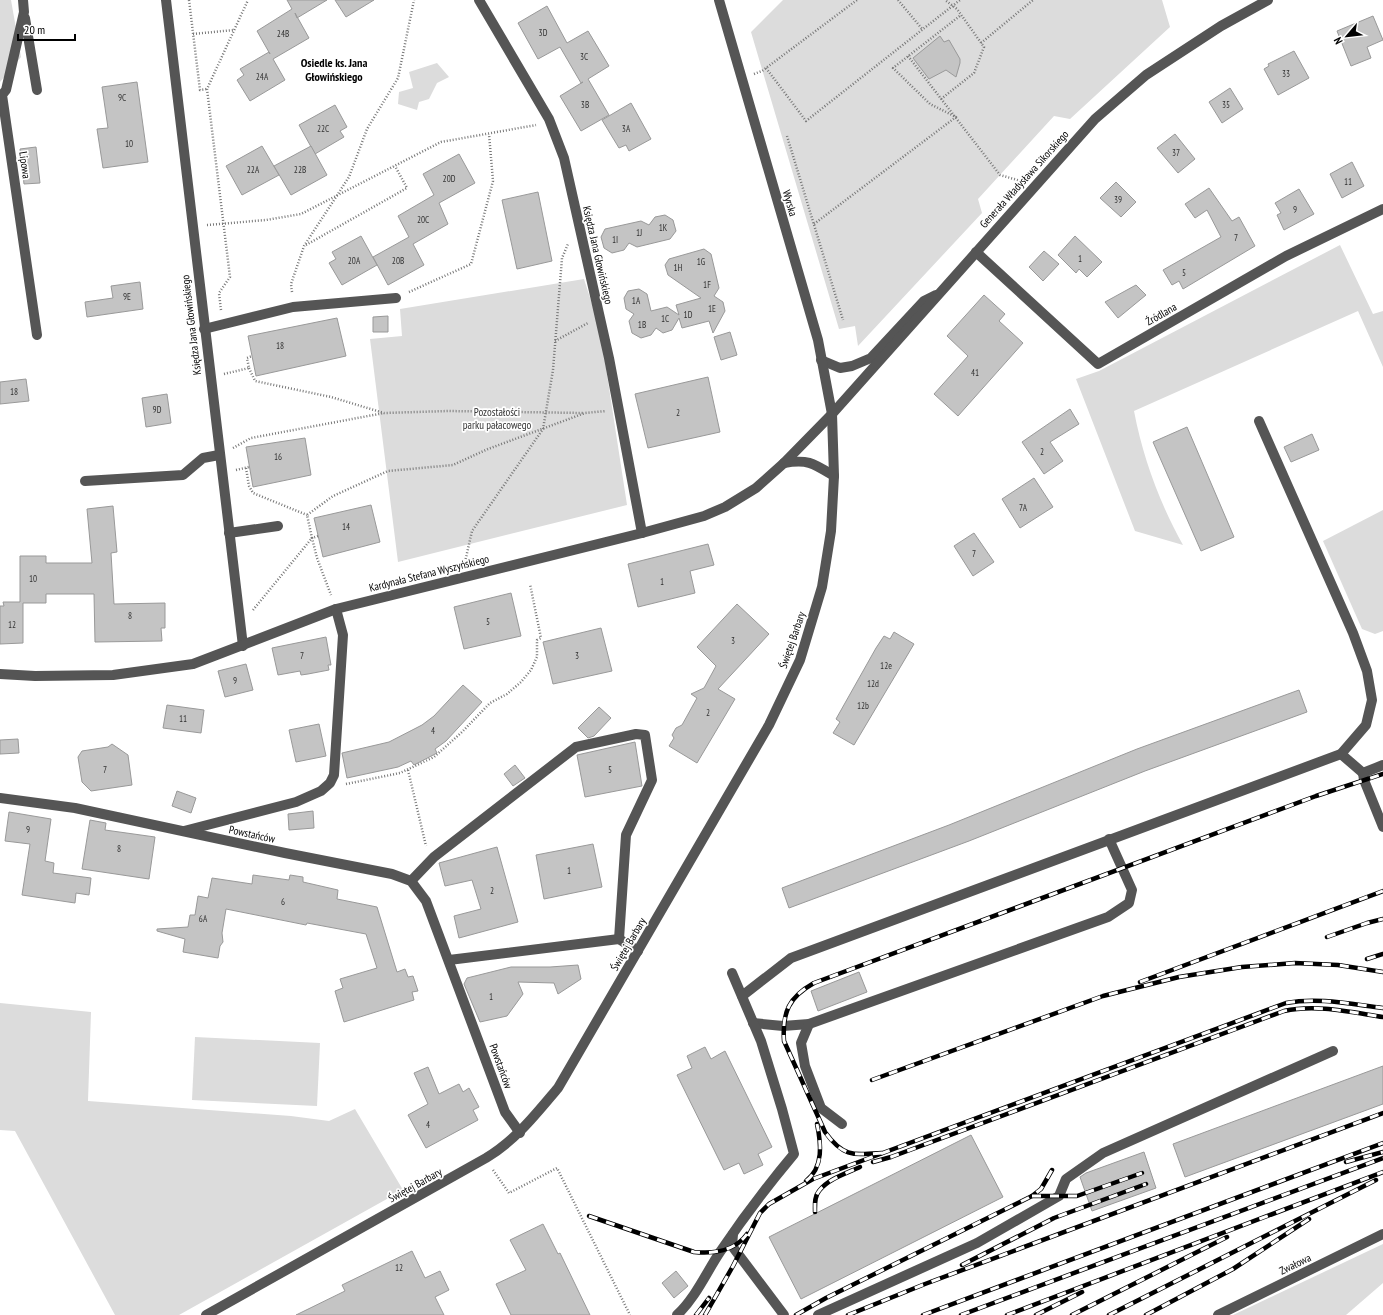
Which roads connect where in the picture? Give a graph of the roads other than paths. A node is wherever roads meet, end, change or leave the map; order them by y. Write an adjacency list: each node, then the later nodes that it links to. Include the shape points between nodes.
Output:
1 (23, 0): 6 (street, Lipowa)
2 (166, 0): 12 (street, Księdza Jana Głowińskiego)
3 (479, 0): 23 (street, Księdza Jana Głowińskiego, via 549,119 564,158 600,316)
4 (719, 0): 14 (street, Wyrska, via 818,340)
5 (1268, 0): 9 (street, Generała Władysława Sikorskiego, via 1221,26 1146,75 1095,119)
6 (24, 12): 7 (street); 13 (street, Lipowa, via 10,75 2,95)
7 (37, 90)
8 (1383, 209): 9 (street, Źródlana, via 1286,256 1098,364)
9 (976, 252): 10 (street, Generała Władysława Sikorskiego)
10 (939, 294): 14 (street, via 924,301 871,358 840,368); 15 (street, Generała Władysława Sikorskiego)
11 (396, 298): 12 (street, via 293,307)
12 (204, 329): 17 (street, Księdza Jana Głowińskiego)
13 (37, 335)
14 (821, 360): 15 (street, Wyrska)
15 (832, 414): 18 (street, Kardynała Stefana Wyszyńskiego); 19 (street, Świętej Barbary)
16 (1259, 422): 27 (street, via 1353,633 1367,671 1372,700 1366,725)
17 (220, 455): 20 (street, via 202,458 183,475); 22 (street, Księdza Jana Głowińskiego)
18 (784, 463): 19 (street, via 801,460 815,464); 23 (street, Kardynała Stefana Wyszyńskiego, via 756,488 726,507 704,516)
19 (834, 476): 36 (street, Świętej Barbary, via 831,531 822,587 800,660 769,725)
20 (85, 481)
21 (278, 526): 22 (street)
22 (229, 533): 25 (street, Księdza Jana Głowińskiego)
23 (642, 533): 24 (street, Kardynała Stefana Wyszyńskiego)
24 (336, 609): 25 (street, Kardynała Stefana Wyszyńskiego); 32 (street, via 343,635 334,775 330,783 296,802)
25 (243, 646): 26 (street, Kardynała Stefana Wyszyńskiego, via 193,664 113,675)
26 (0, 674)
27 (1341, 754): 29 (street); 33 (street)
28 (1383, 765): 29 (street)
29 (1363, 773): 31 (street)
30 (0, 798): 32 (street, Powstańców, via 75,808)
31 (1383, 827)
32 (182, 831): 34 (street, Powstańców, via 392,874)
33 (1109, 839): 39 (street, via 791,958); 41 (street, via 1132,890 1129,903 1108,918)
34 (411, 881): 35 (street, via 434,857 576,747 636,734 645,735 652,780 626,835); 37 (street, Powstańców, via 426,901)
35 (619, 939): 36 (street); 37 (street)
36 (638, 951): 44 (street, Świętej Barbary, via 558,1088)
37 (449, 960): 44 (street, Powstańców, via 505,1112)
38 (732, 973): 39 (street)
39 (742, 996): 40 (street)
40 (753, 1023): 41 (street, via 783,1026); 45 (street, via 794,1154)
41 (809, 1024): 43 (street, via 801,1043 805,1066 821,1108)
42 (1333, 1052): 50 (street, via 1103,1153 1066,1179 1059,1196 977,1243)
43 (842, 1124)
44 (520, 1133): 47 (street, Świętej Barbary, via 486,1158)
45 (733, 1234): 48 (street, via 688,1305); 49 (street, via 732,1246)
46 (1383, 1234): 51 (street, Zwałowa)
47 (206, 1315)
48 (677, 1315)
49 (784, 1315)
50 (818, 1315)
51 (1218, 1315)

